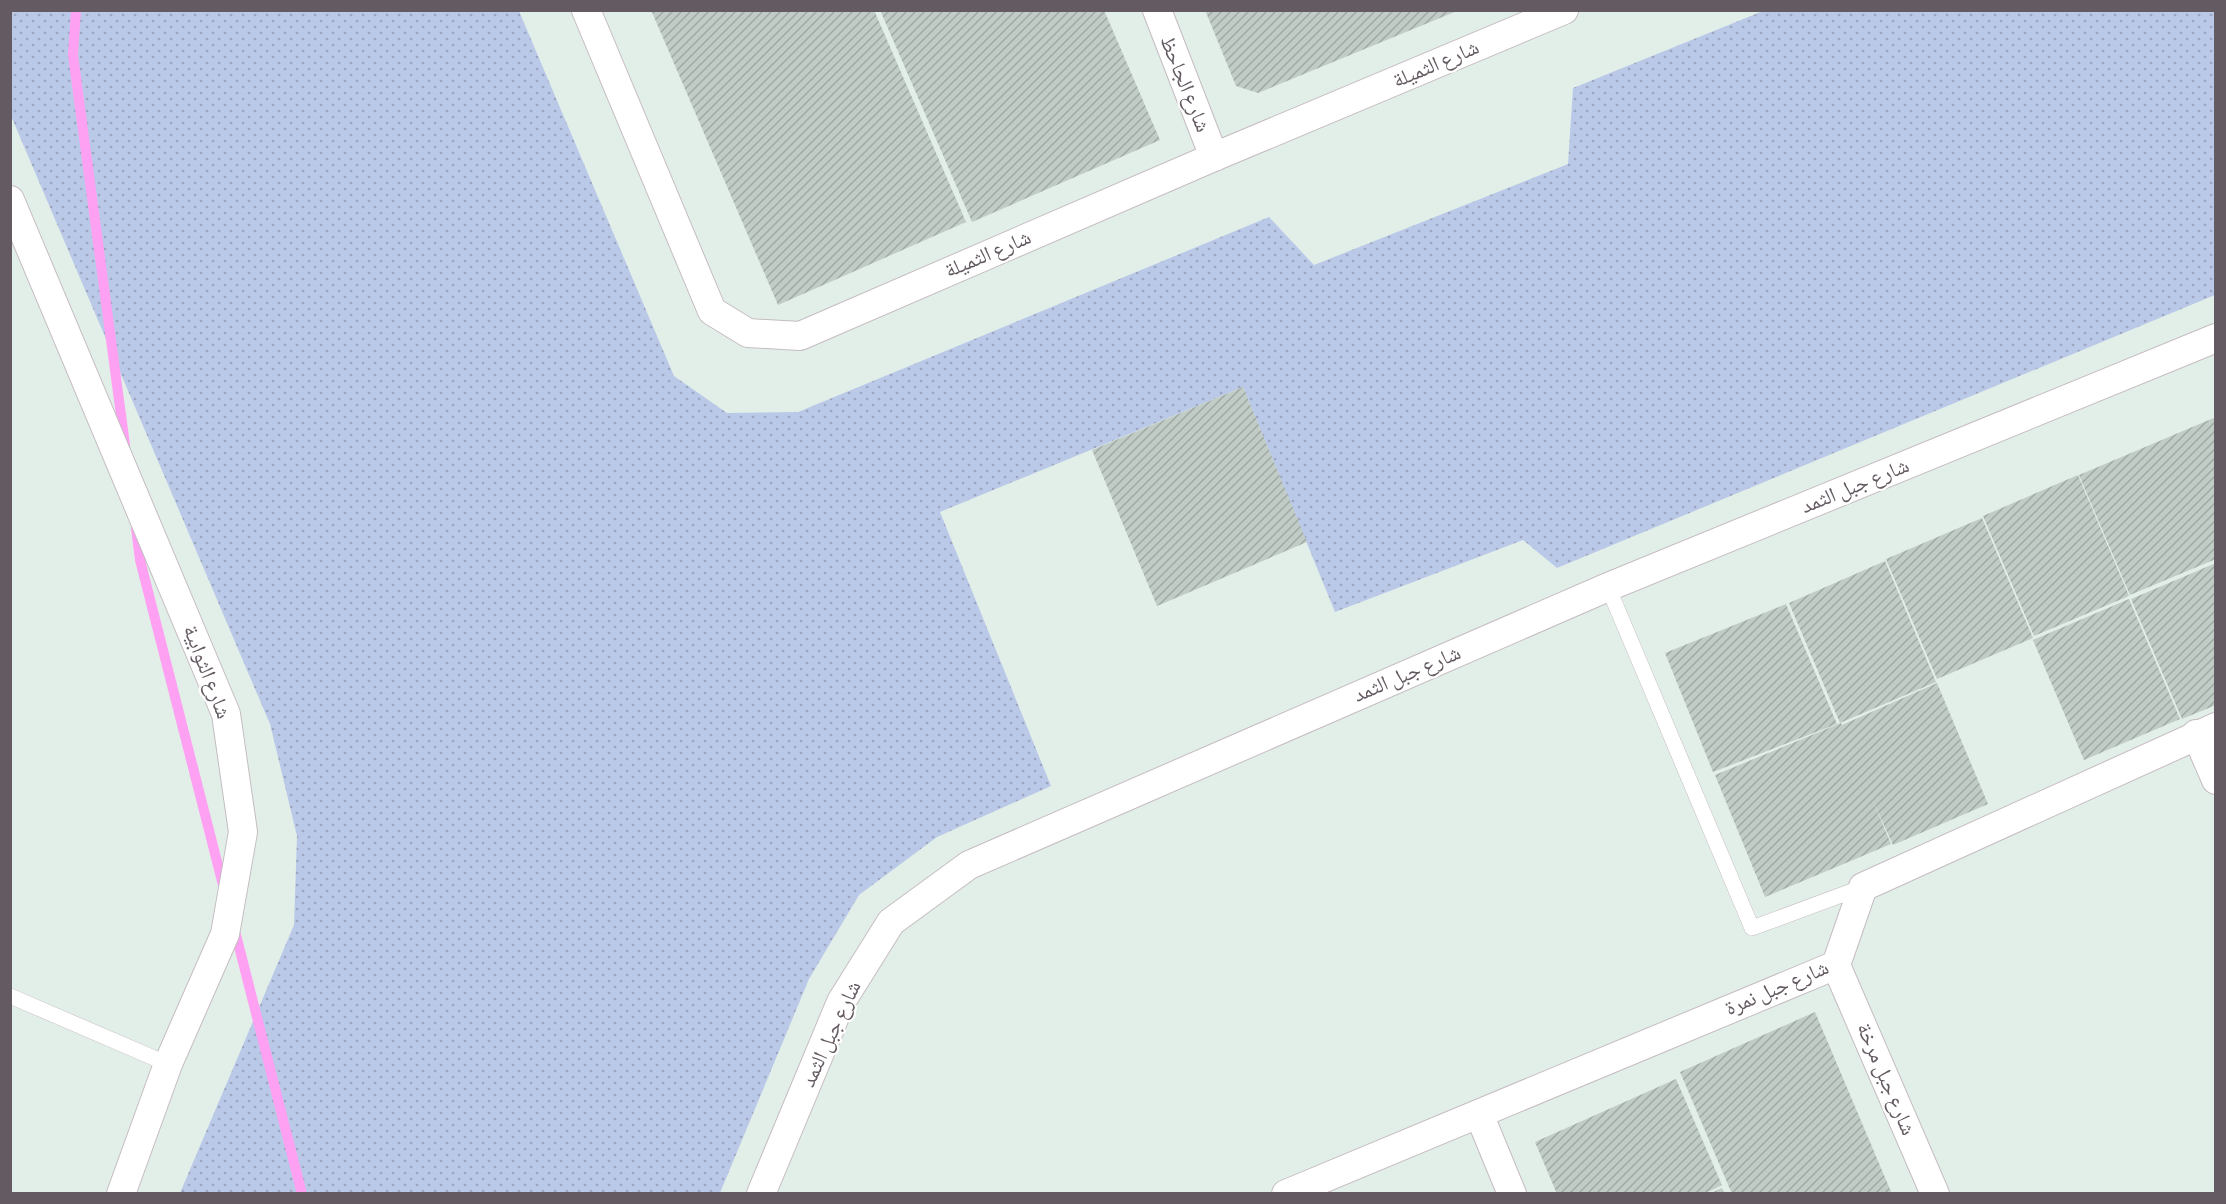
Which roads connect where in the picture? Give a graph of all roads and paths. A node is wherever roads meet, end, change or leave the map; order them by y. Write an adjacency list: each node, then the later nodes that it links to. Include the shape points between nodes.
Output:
1 (586, 10): 4 (street, شارع الثميلة, via 712,311 748,333 800,336)
2 (1157, 10): 4 (street, شارع الجاحظ)
3 (1564, 10): 4 (street, شارع الثميلة)
4 (1214, 157)
5 (10, 200): 13 (street, شارع الثوابية, via 226,714 243,832 225,934)
6 (2216, 338): 7 (street, شارع جبل الثمد)
7 (1608, 587): 10 (lane, via 1752,928); 16 (street, شارع جبل الثمد, via 969,865 891,922 841,1002)
8 (2206, 731): 9 (street); 10 (street)
9 (2216, 780)
10 (1863, 887): 11 (street, شارع جبل نمرة)
11 (1836, 965): 14 (street, شارع جبل نمرة); 19 (street, شارع جبل مرخة)
12 (10, 996): 13 (lane)
13 (168, 1064): 15 (street, شارع الثوابية)
14 (1479, 1114): 17 (street, شارع جبل نمرة); 18 (street)
15 (121, 1194)
16 (761, 1194)
17 (1286, 1194)
18 (1512, 1194)
19 (1935, 1194)

